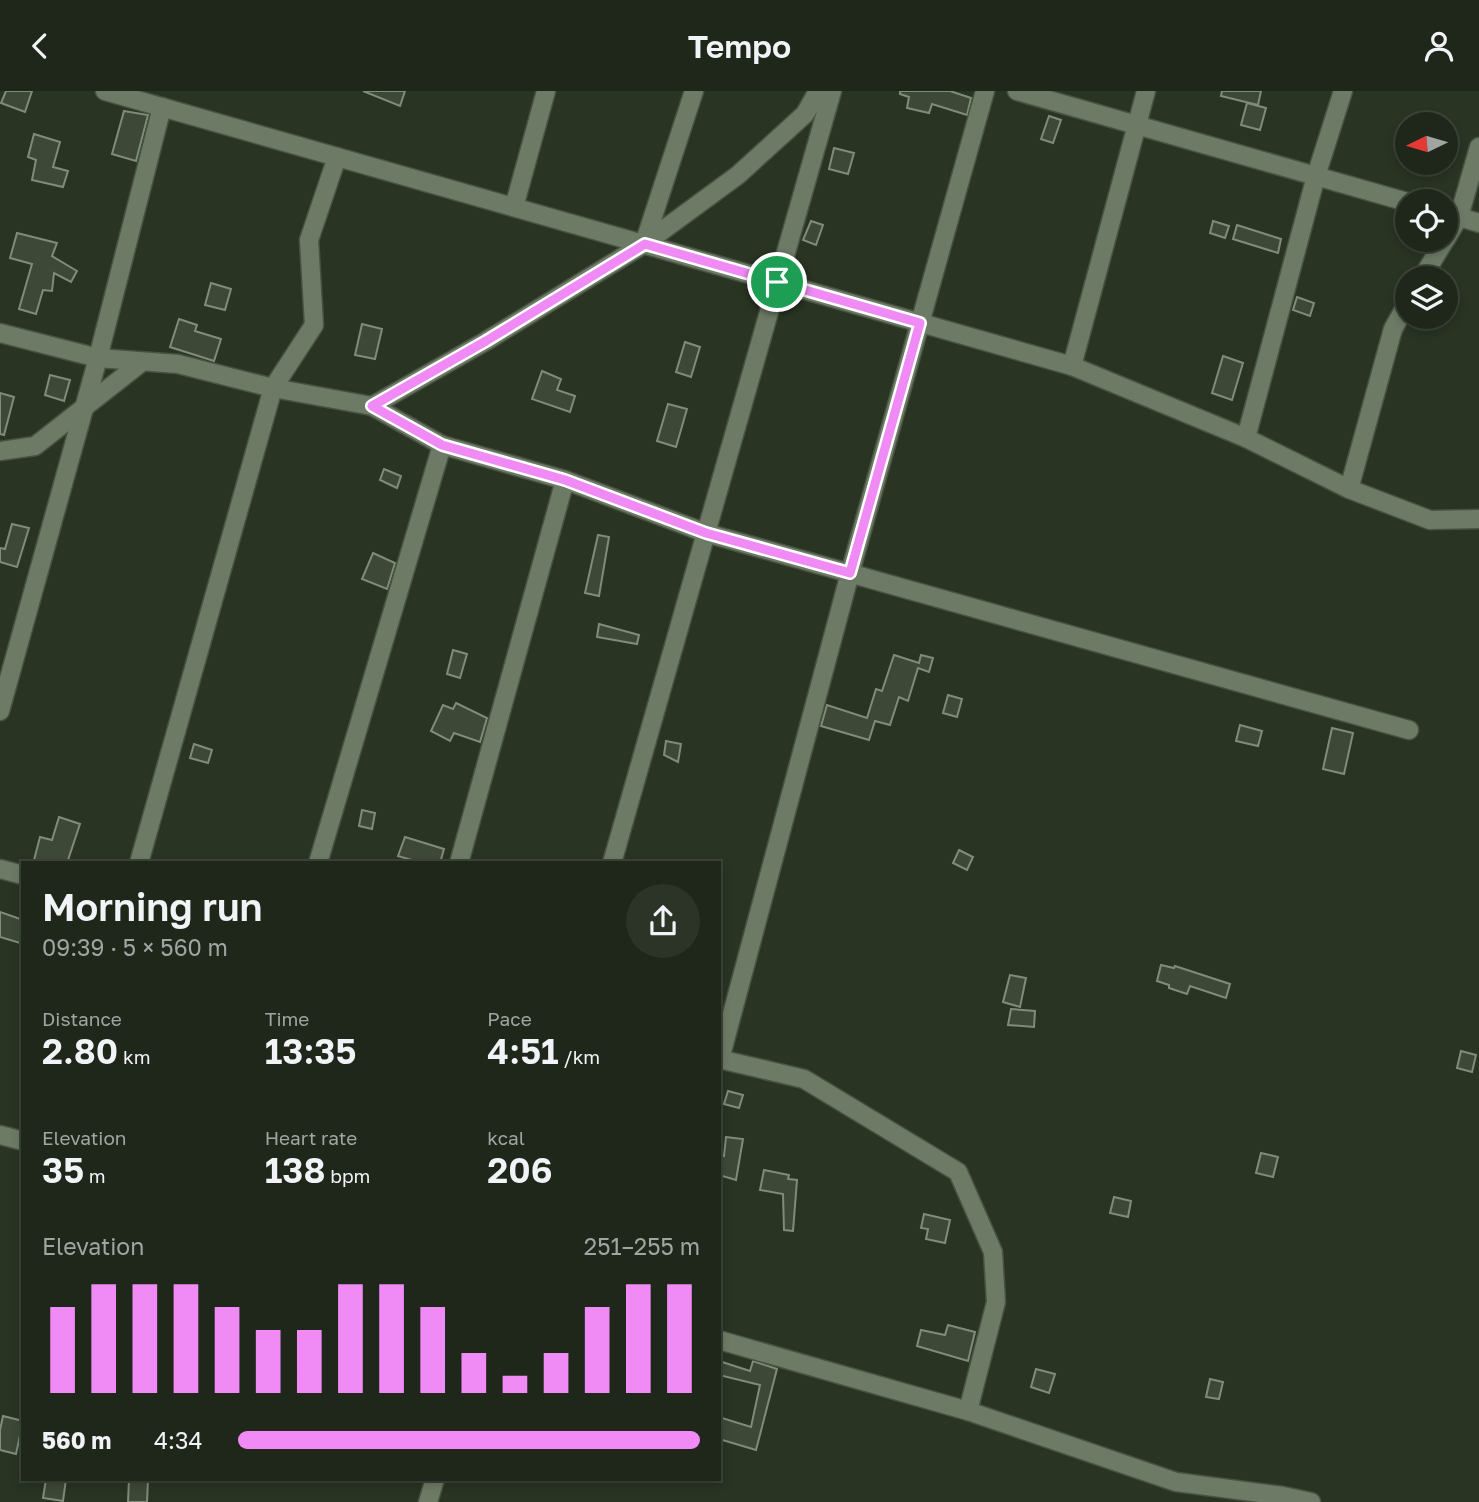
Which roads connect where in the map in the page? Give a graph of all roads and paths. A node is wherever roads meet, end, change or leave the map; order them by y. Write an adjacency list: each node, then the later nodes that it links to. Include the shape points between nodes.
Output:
1 (105, 91): 10 (street)
2 (546, 91): 17 (street)
3 (694, 91): 20 (street)
4 (818, 91): 20 (street, via 805,114 738,175)
5 (832, 91): 21 (street)
6 (985, 91): 22 (street)
7 (1017, 91): 11 (street)
8 (1146, 91): 11 (street)
9 (1343, 91): 14 (street)
10 (162, 107): 13 (street); 25 (street)
11 (1137, 125): 14 (street); 27 (street)
12 (1479, 147): 16 (street)
13 (337, 157): 17 (street); 28 (street, via 309,240 314,325)
14 (1316, 176): 15 (street); 31 (street)
15 (1395, 199)
16 (1458, 200)
17 (514, 207): 20 (street)
18 (1458, 217): 19 (street)
19 (1479, 223)
20 (645, 244): 21 (street); 30 (street)
21 (777, 282): 22 (street); 37 (street)
22 (920, 323): 27 (street); 38 (street)
23 (1395, 324): 35 (street)
24 (0, 333): 25 (street)
25 (98, 358): 26 (street); 29 (street)
26 (142, 362): 28 (street, via 178,364); 29 (street)
27 (1072, 366): 31 (street)
28 (273, 388): 30 (street); 41 (street)
29 (85, 404): 33 (street, via 35,446); 39 (street)
30 (372, 406): 32 (street)
31 (1246, 438): 35 (street)
32 (442, 445): 34 (street); 42 (street)
33 (0, 451)
34 (565, 480): 37 (street); 43 (street)
35 (1349, 489): 36 (street, via 1430,520)
36 (1479, 519)
37 (706, 533): 38 (street); 44 (street)
38 (850, 573): 40 (street); 47 (street)
39 (0, 711)
40 (1409, 730)
41 (140, 861)
42 (319, 861)
43 (460, 861)
44 (613, 861)
45 (0, 869): 46 (street)
46 (21, 875)
47 (721, 1052)
48 (721, 1059): 52 (street, via 804,1080 958,1172 993,1252 996,1302)
49 (0, 1135): 50 (street)
50 (21, 1140)
51 (721, 1341): 52 (street)
52 (968, 1411): 55 (street, via 1176,1482)
53 (434, 1481): 54 (street)
54 (428, 1502)
55 (1311, 1502)

